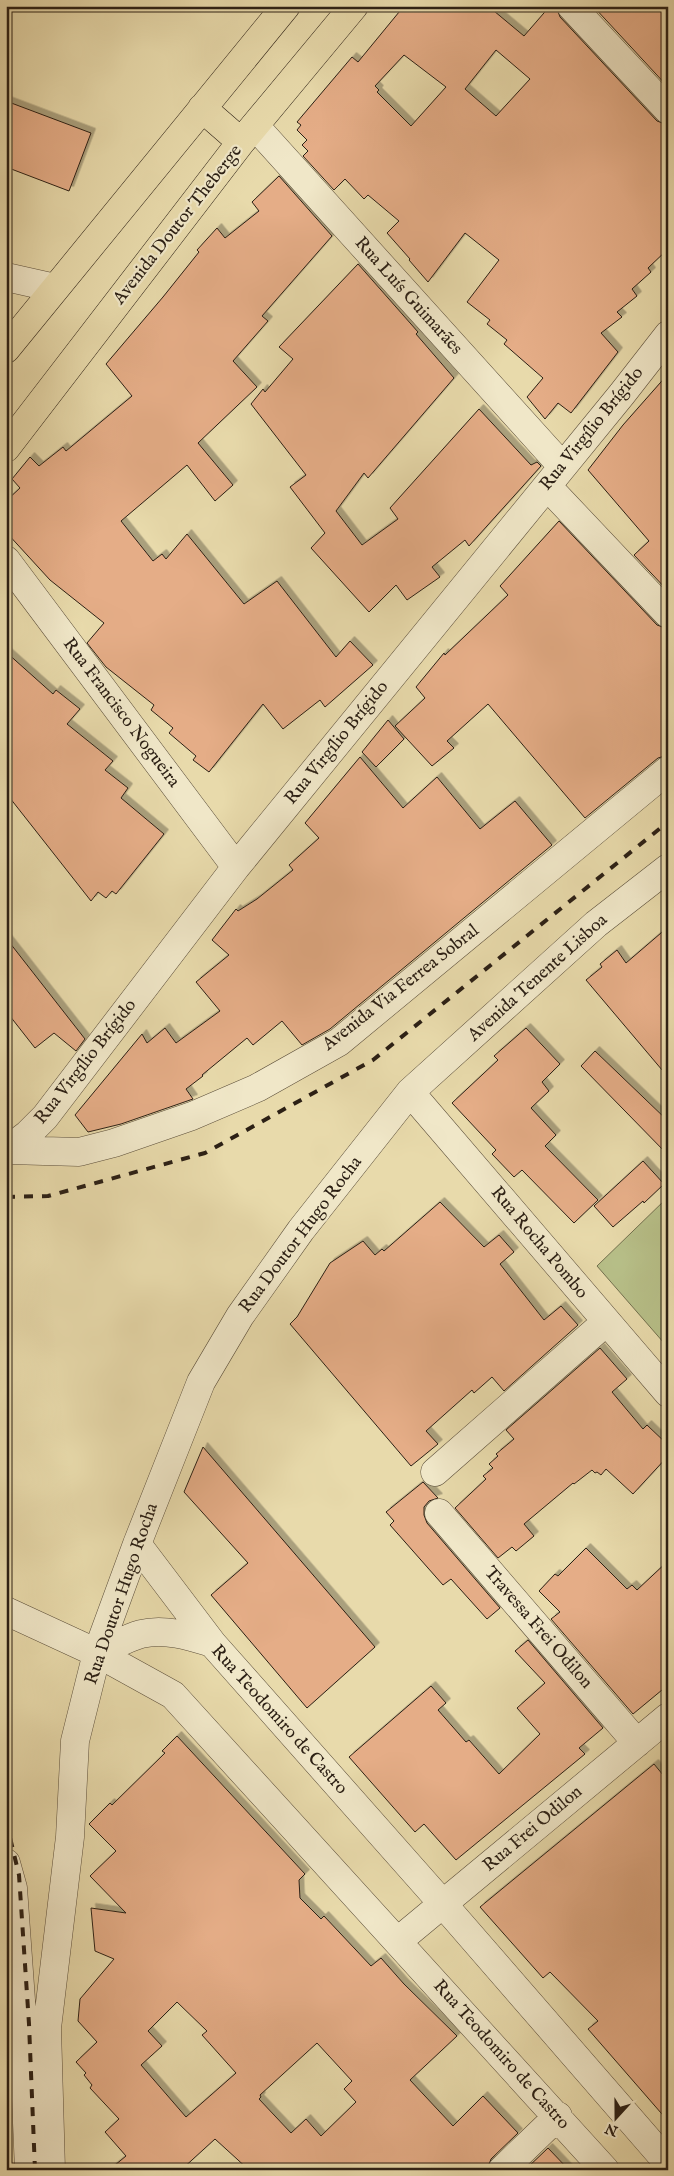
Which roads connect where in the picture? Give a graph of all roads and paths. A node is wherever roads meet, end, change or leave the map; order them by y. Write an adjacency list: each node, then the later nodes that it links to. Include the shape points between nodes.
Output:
1 (286, 6): 4 (main road)
2 (354, 6): 6 (main road, Avenida Doutor Theberge)
3 (571, 6): 5 (street)
4 (202, 108): 6 (main road); 8 (main road)
5 (668, 110)
6 (248, 134): 11 (main road, Avenida Doutor Theberge); 12 (street, Rua Luís Guimarães)
7 (6, 277): 8 (street)
8 (55, 288): 10 (main road)
9 (668, 335): 12 (street, Rua Virgílio Brígido)
10 (6, 349)
11 (6, 448)
12 (554, 476): 14 (street, Rua Luís Guimarães); 16 (street, Rua Virgílio Brígido)
13 (6, 560): 16 (street, Rua Francisco Nogueira)
14 (668, 614)
15 (668, 770): 19 (street, Avenida Via Ferrea Sobral, via 339,1042 249,1091 192,1116 114,1142 79,1152)
16 (236, 867): 19 (street, Rua Virgílio Brígido, via 45,1117)
17 (668, 868): 18 (street, Avenida Tenente Lisboa, via 596,924)
18 (410, 1092): 20 (street, Rua Rocha Pombo); 24 (street, Rua Doutor Hugo Rocha, via 301,1230 240,1316 201,1382)
19 (8, 1151)
20 (606, 1322): 21 (street, Rua Rocha Pombo); 22 (street)
21 (663, 1377)
22 (435, 1472)
23 (439, 1513): 29 (street, Travessa Frei Odilon)
24 (137, 1544): 26 (street); 27 (street, Rua Doutor Hugo Rocha)
25 (6, 1611): 27 (street)
26 (212, 1643): 27 (street, Rua Teodomiro de Castro, via 165,1632 142,1634); 31 (street, Rua Teodomiro de Castro)
27 (98, 1653): 32 (street, Rua Teodomiro de Castro, via 173,1695); 36 (street, Rua Doutor Hugo Rocha, via 75,1741 70,1837 47,2028)
28 (668, 1718): 29 (street, Rua Frei Odilon)
29 (638, 1743): 31 (street, Rua Frei Odilon)
30 (6, 1863): 35 (street, via 13,1888)
31 (443, 1904): 32 (street, Rua Frei Odilon); 34 (street, Rua Teodomiro de Castro)
32 (398, 1941): 33 (street, Rua Teodomiro de Castro)
33 (558, 2116): 37 (street); 38 (street, Rua Teodomiro de Castro)
34 (668, 2163)
35 (29, 2170)
36 (51, 2170)
37 (502, 2170)
38 (605, 2170)

